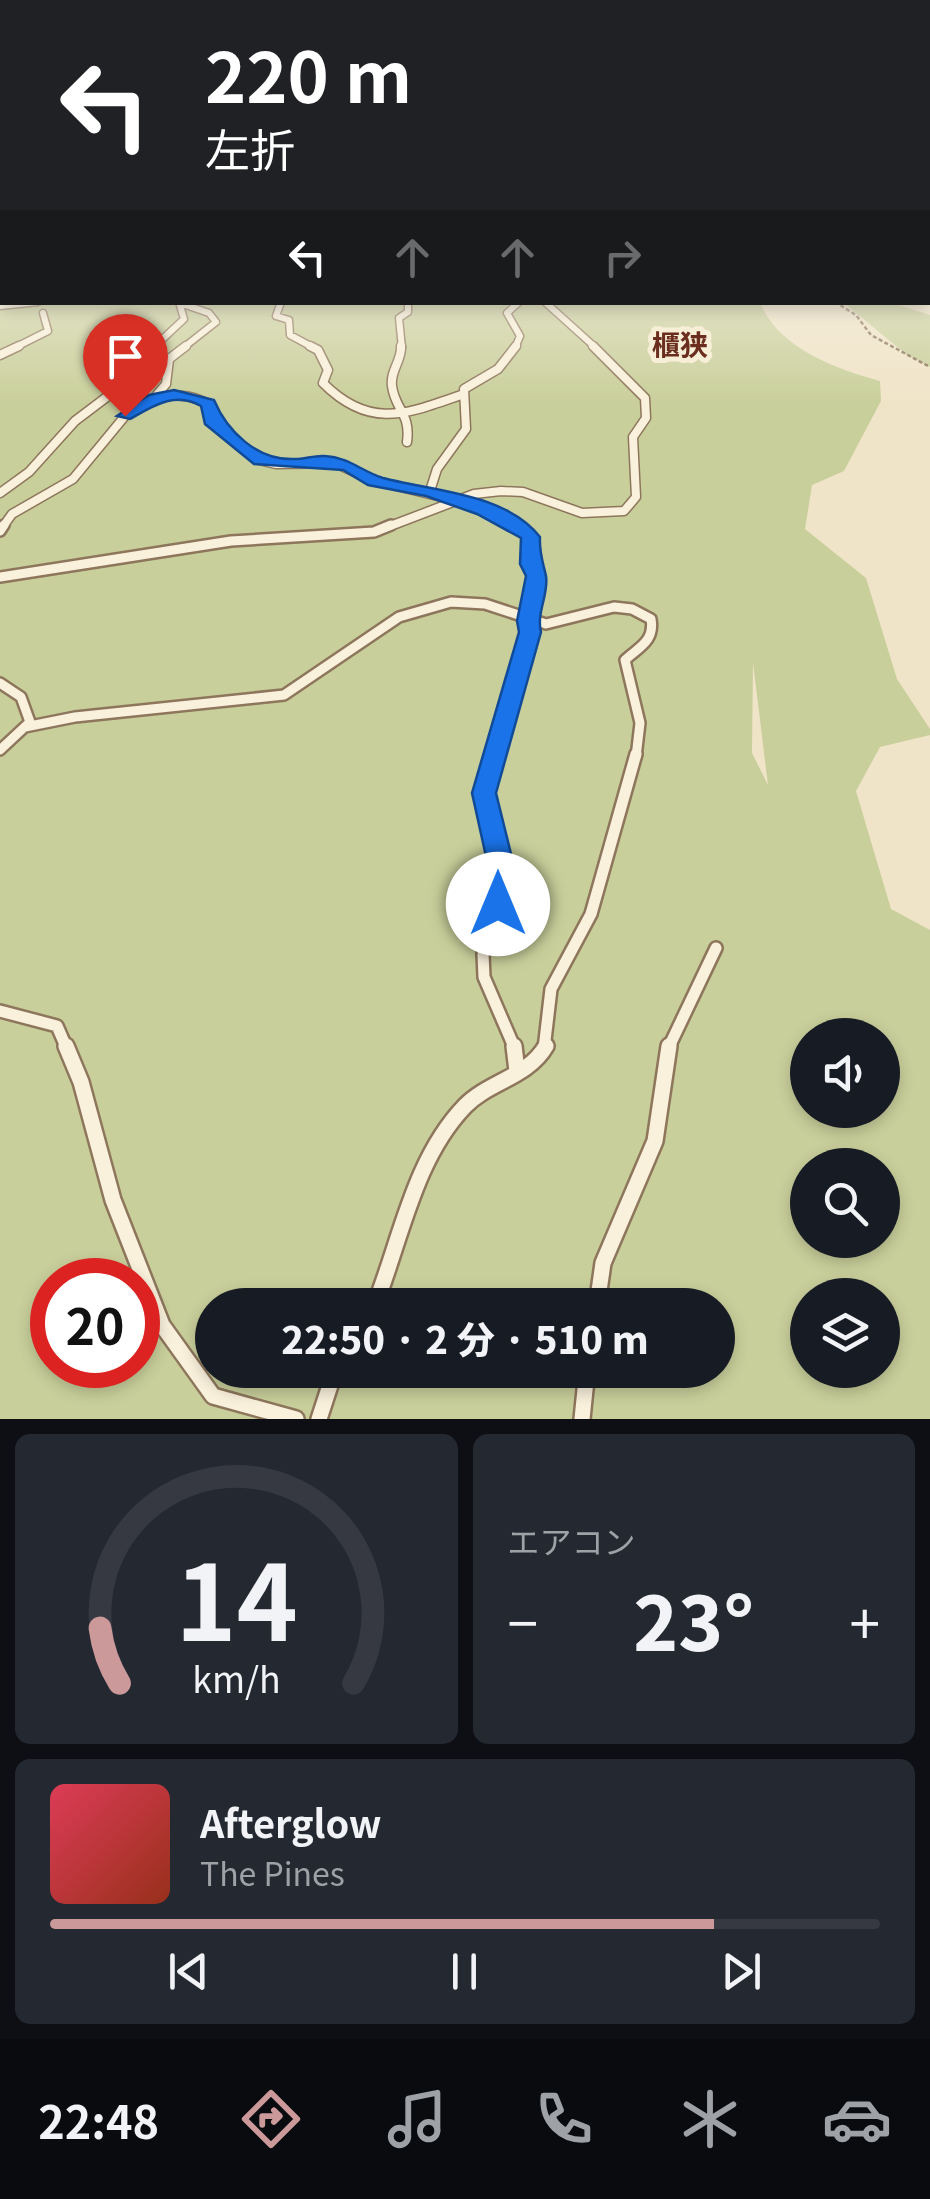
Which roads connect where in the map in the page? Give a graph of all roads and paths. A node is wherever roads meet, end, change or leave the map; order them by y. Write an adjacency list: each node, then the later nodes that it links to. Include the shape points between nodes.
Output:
1 (180, 305): 16 (lane, via 184,319 144,357 145,368 107,394)
2 (186, 305): 12 (lane, via 216,322 170,359 166,384)
3 (280, 305): 13 (lane, via 275,314 290,320 290,335 318,350 328,370 323,383 334,397 357,408)
4 (408, 305): 13 (lane, via 399,318 402,354 392,372 392,391)
5 (516, 305): 11 (lane, via 508,312 520,336 515,351)
6 (549, 305): 17 (lane, via 644,398 646,418 633,437 636,496 624,511 582,514 523,492 474,494)
7 (840, 305): 10 (path, via 871,334)
8 (43, 314): 9 (lane, via 48,332)
9 (0, 355)
10 (930, 367)
11 (461, 395): 13 (lane); 15 (lane, via 466,428 456,449 434,468)
12 (154, 398): 15 (lane, via 199,398 208,404 211,420 260,461 326,461 374,482); 18 (lane, via 125,416 74,478 12,514)
13 (405, 415): 14 (lane)
14 (407, 442)
15 (430, 491): 17 (lane)
16 (0, 493)
17 (461, 502): 19 (lane, via 374,532 231,541); 20 (lane, via 520,526 530,537 529,564 536,576)
18 (0, 531)
19 (0, 576)
20 (528, 619): 22 (lane, via 468,602 434,606 399,618 284,694); 26 (lane, via 530,632 484,793 502,883 483,954 484,977 514,1042); 26 (lane, via 558,623 614,607 651,619 654,630 625,660 625,684 640,730 594,907 550,992 548,1041)
21 (0, 684): 22 (lane, via 22,697 30,722)
22 (25, 727): 23 (lane)
23 (0, 750)
24 (716, 948): 28 (lane, via 669,1044 655,1141 603,1262)
25 (0, 1011): 31 (lane, via 57,1026 162,1325 213,1396)
26 (516, 1070): 27 (lane, via 467,1103 434,1145)
27 (381, 1288)
28 (599, 1288)
29 (329, 1388): 32 (lane)
30 (585, 1388): 33 (lane)
31 (296, 1419)
32 (318, 1419)
33 (582, 1419)

